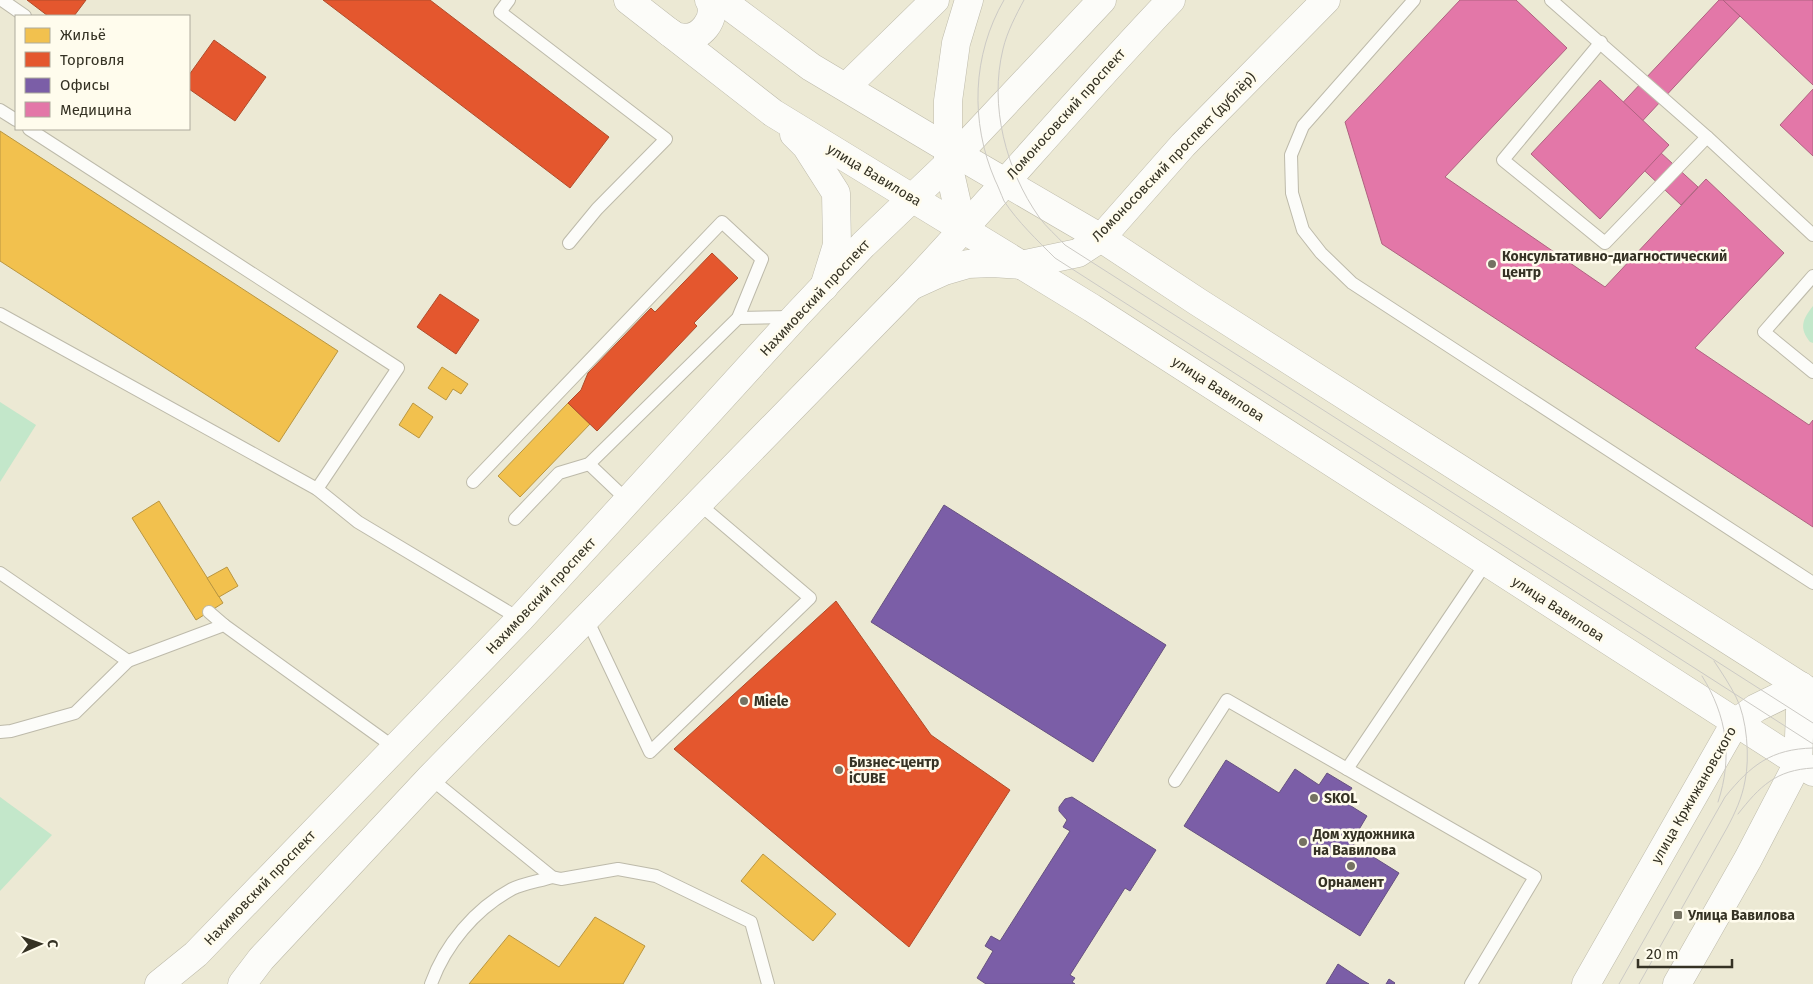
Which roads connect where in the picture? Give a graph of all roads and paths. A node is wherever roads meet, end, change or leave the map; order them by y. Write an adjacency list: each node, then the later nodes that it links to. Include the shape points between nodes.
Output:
1 (2, 0): 13 (lane)
2 (508, 0): 28 (lane, via 500,12 666,138)
3 (628, 0): 14 (main road, улица Вавилова)
4 (709, 0): 14 (main road, via 711,17 705,29 694,36 681,38)
5 (721, 0): 16 (main road, via 811,67)
6 (935, 0): 16 (main road)
7 (969, 0): 22 (main road, via 956,43 948,100)
8 (1102, 0): 22 (main road)
9 (1171, 0): 23 (main road, Ломоносовский проспект, via 1104,70)
10 (1326, 0): 27 (main road, Ломоносовский проспект (дублёр), via 1183,145)
11 (1414, 0): 45 (lane, via 1303,126 1291,155 1292,193 1303,230 1352,283)
12 (1552, 0): 15 (lane)
13 (24, 15)
14 (669, 32): 18 (main road, улица Вавилова)
15 (1601, 42): 21 (lane); 21 (lane, via 1503,160 1604,243)
16 (846, 88): 22 (main road)
17 (0, 110): 19 (lane)
18 (773, 113): 24 (main road, улица Вавилова); 32 (main road, via 806,146 836,192 838,245)
19 (15, 119)
20 (31, 130): 39 (lane, via 398,368)
21 (1707, 137): 26 (lane)
22 (951, 156): 23 (main road); 24 (main road); 25 (main road)
23 (1005, 183): 25 (main road, Ломоносовский проспект); 27 (main road)
24 (912, 198): 25 (main road, улица Вавилова); 32 (main road, Нахимовский проспект)
25 (964, 230): 29 (main road, улица Вавилова); 31 (main road)
26 (1813, 235)
27 (1101, 238): 29 (main road, Ломоносовский проспект (дублёр), via 1078,253); 51 (main road)
28 (569, 243)
29 (1021, 265): 31 (main road, Ломоносовский проспект (дублёр), via 968,264); 43 (main road, улица Вавилова)
30 (1813, 276): 36 (lane, via 1764,332)
31 (911, 286): 41 (main road)
32 (824, 287): 34 (main road, Нахимовский проспект)
33 (0, 314): 39 (lane)
34 (796, 316): 35 (lane); 40 (main road, Нахимовский проспект)
35 (738, 318): 37 (lane); 38 (lane, via 762,259 722,222)
36 (1813, 372)
37 (589, 464): 40 (lane); 42 (lane, via 559,473)
38 (474, 482)
39 (317, 489): 48 (lane, via 358,522)
40 (628, 502): 48 (main road, Нахимовский проспект)
41 (698, 503): 47 (main road); 47 (lane, via 810,598 650,752)
42 (515, 519)
43 (1486, 563): 52 (main road, улица Вавилова); 56 (lane)
44 (0, 573): 50 (lane)
45 (1813, 583)
46 (209, 612): 49 (lane)
47 (586, 617): 57 (main road)
48 (520, 619): 54 (main road, Нахимовский проспект)
49 (224, 625): 50 (lane); 54 (lane)
50 (128, 661): 53 (lane, via 75,713)
51 (1807, 690): 52 (main road, улица Кржижановского, via 1756,708); 55 (main road)
52 (1735, 723): 55 (main road, улица Вавилова); 65 (main road, улица Кржижановского)
53 (0, 732)
54 (395, 748): 60 (main road, Нахимовский проспект, via 196,954)
55 (1806, 768): 66 (main road, via 1748,859)
56 (1347, 770): 58 (lane, via 1227,700); 64 (lane, via 1535,877)
57 (430, 778): 59 (lane); 61 (main road, via 261,959)
58 (1176, 781)
59 (552, 877): 62 (lane, via 513,889 479,912 457,936); 63 (lane, via 561,879 618,869 656,876 751,922)
60 (159, 984)
61 (242, 984)
62 (431, 984)
63 (768, 984)
64 (1471, 984)
65 (1586, 984)
66 (1677, 984)

